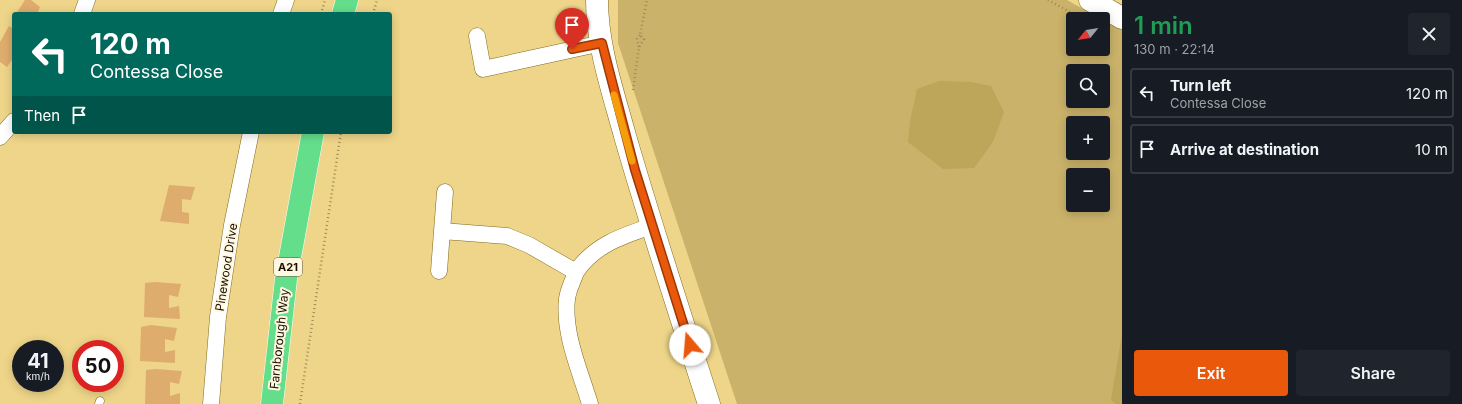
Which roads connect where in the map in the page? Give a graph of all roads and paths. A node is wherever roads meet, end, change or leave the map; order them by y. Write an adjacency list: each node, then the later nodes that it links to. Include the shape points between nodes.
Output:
1 (87, 0): 9 (street)
2 (286, 0): 10 (street)
3 (347, 0): 11 (highway)
4 (377, 0): 12 (path)
5 (597, 0): 17 (main road)
6 (648, 0): 15 (path)
7 (1048, 0): 13 (path)
8 (1090, 0): 14 (main road)
9 (83, 12)
10 (282, 12)
11 (343, 12)
12 (374, 12)
13 (1070, 12)
14 (1122, 18)
15 (640, 35): 18 (path, via 637,39); 18 (path, via 644,39)
16 (477, 36): 17 (street, via 482,69)
17 (602, 43): 19 (main road)
18 (639, 47): 19 (path, via 633,92)
19 (619, 115): 26 (main road)
20 (12, 123): 24 (street)
21 (251, 134): 30 (street, Pinewood Drive, via 232,225 218,317)
22 (313, 134): 31 (highway, Farnborough Way / A21, via 286,279)
23 (341, 134): 32 (path)
24 (0, 137)
25 (445, 192): 27 (street)
26 (652, 226): 29 (street, via 603,246); 34 (main road)
27 (442, 231): 28 (street); 29 (street, via 507,236 529,245)
28 (439, 271)
29 (576, 272): 33 (street, via 567,297 567,314 573,346)
30 (211, 404)
31 (272, 404)
32 (300, 404)
33 (590, 404)
34 (709, 404)

